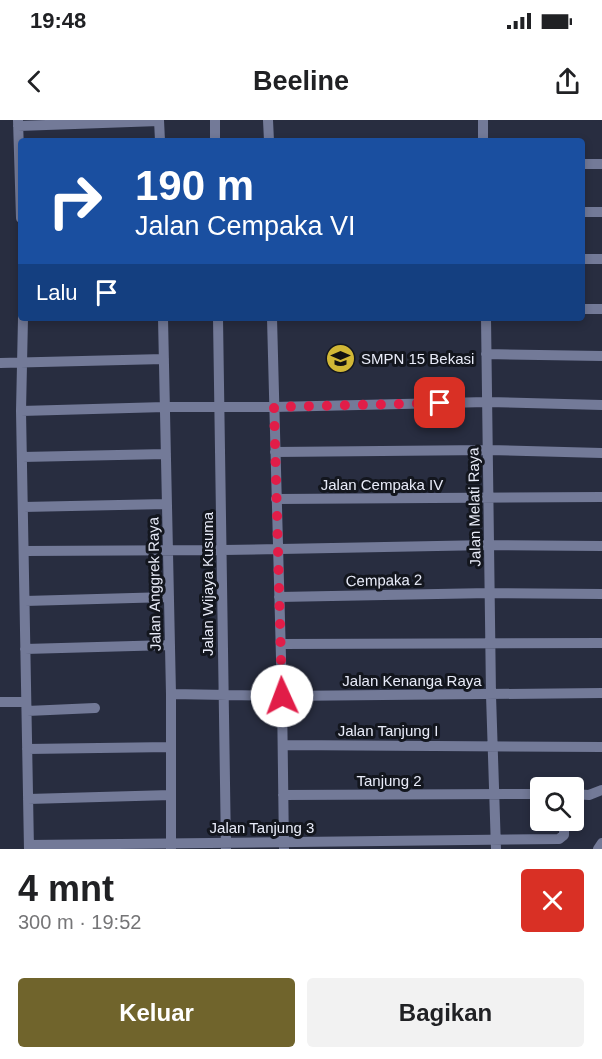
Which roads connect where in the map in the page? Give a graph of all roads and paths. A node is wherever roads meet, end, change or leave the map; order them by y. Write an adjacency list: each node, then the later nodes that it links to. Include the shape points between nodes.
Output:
1 (159, 120): 5 (street); 7 (street)
2 (214, 120): 8 (street)
3 (268, 120): 9 (street)
4 (483, 120): 10 (street)
5 (18, 123): 6 (street)
6 (19, 138)
7 (160, 138)
8 (215, 138)
9 (269, 138)
10 (483, 138)
11 (585, 164): 12 (street)
12 (602, 164)
13 (585, 212): 14 (street)
14 (602, 212)
15 (585, 259): 16 (street)
16 (602, 259)
17 (585, 309): 18 (street)
18 (602, 309)
19 (23, 321): 28 (street)
20 (163, 321): 26 (street, Jalan Anggrek Raya)
21 (218, 321): 32 (street, Jalan Wijaya Kusuma)
22 (272, 321): 33 (street)
23 (486, 321): 24 (street, Jalan Melati Raya)
24 (486, 354): 25 (street); 29 (street, Jalan Melati Raya)
25 (602, 356)
26 (164, 359): 28 (street); 31 (street, Jalan Anggrek Raya)
27 (0, 363): 28 (street)
28 (23, 363): 34 (street)
29 (487, 402): 30 (street); 33 (street); 35 (street, Jalan Melati Raya)
30 (602, 405)
31 (165, 406): 32 (street); 34 (street); 38 (street, Jalan Anggrek Raya)
32 (220, 407): 33 (street); 49 (street, Jalan Wijaya Kusuma)
33 (274, 407): 36 (street)
34 (21, 411): 39 (street)
35 (488, 450): 36 (street); 37 (street); 42 (street, Jalan Melati Raya)
36 (275, 452): 41 (street)
37 (602, 453)
38 (166, 454): 39 (street); 43 (street, Jalan Anggrek Raya)
39 (22, 457): 44 (street)
40 (602, 497): 42 (street, Jalan Cempaka IV)
41 (276, 499): 42 (street, Jalan Cempaka IV); 47 (street)
42 (488, 499): 45 (street, Jalan Melati Raya)
43 (167, 504): 44 (street); 48 (street, Jalan Anggrek Raya)
44 (23, 507): 50 (street)
45 (489, 545): 46 (street); 47 (street); 51 (street, Jalan Melati Raya)
46 (602, 546)
47 (278, 549): 49 (street); 54 (street)
48 (168, 550): 49 (street); 50 (street); 53 (street, Jalan Anggrek Raya)
49 (223, 550): 63 (street, Jalan Wijaya Kusuma)
50 (24, 551): 55 (street)
51 (490, 593): 52 (street, Cempaka 2); 54 (street, Cempaka 2); 58 (street, Jalan Melati Raya)
52 (602, 594)
53 (169, 597): 55 (street); 59 (street, Jalan Anggrek Raya)
54 (279, 597): 57 (street)
55 (25, 601): 60 (street)
56 (602, 643): 58 (street)
57 (281, 644): 58 (street); 65 (street)
58 (491, 644): 64 (street, Jalan Melati Raya)
59 (170, 645): 60 (street); 61 (street, Jalan Anggrek Raya)
60 (26, 649): 67 (street)
61 (171, 693): 63 (street, Jalan Kenanga Raya); 71 (street, Jalan Anggrek Raya)
62 (602, 693): 64 (street, Jalan Kenanga Raya)
63 (222, 694): 65 (street, Jalan Kenanga Raya); 85 (street, Jalan Wijaya Kusuma)
64 (491, 695): 65 (street, Jalan Kenanga Raya); 70 (street, Jalan Melati Raya)
65 (282, 696): 69 (street)
66 (0, 702): 67 (street)
67 (27, 706): 68 (street); 73 (street)
68 (95, 708)
69 (283, 745): 70 (street, Jalan Tanjung I); 77 (street)
70 (493, 746): 72 (street, Jalan Tanjung I); 78 (street, Jalan Melati Raya)
71 (171, 747): 73 (street); 76 (street, Jalan Anggrek Raya)
72 (602, 747)
73 (27, 749): 80 (street)
74 (602, 790): 79 (street)
75 (530, 794): 78 (street, Tanjung 2)
76 (171, 795): 80 (street); 84 (street, Jalan Anggrek Raya)
77 (283, 795): 78 (street, Tanjung 2); 86 (street)
78 (495, 795): 83 (street, Jalan Melati Raya)
79 (584, 795)
80 (28, 799): 87 (street)
81 (564, 831): 83 (street, Jalan Tanjung 3, via 559,838)
82 (602, 843): 88 (street)
83 (496, 844): 86 (street, Jalan Tanjung 3)
84 (171, 846): 85 (street, Jalan Tanjung 3); 87 (street, Jalan Tanjung 3)
85 (226, 846): 86 (street, Jalan Tanjung 3)
86 (284, 846)
87 (29, 847)
88 (598, 849)

